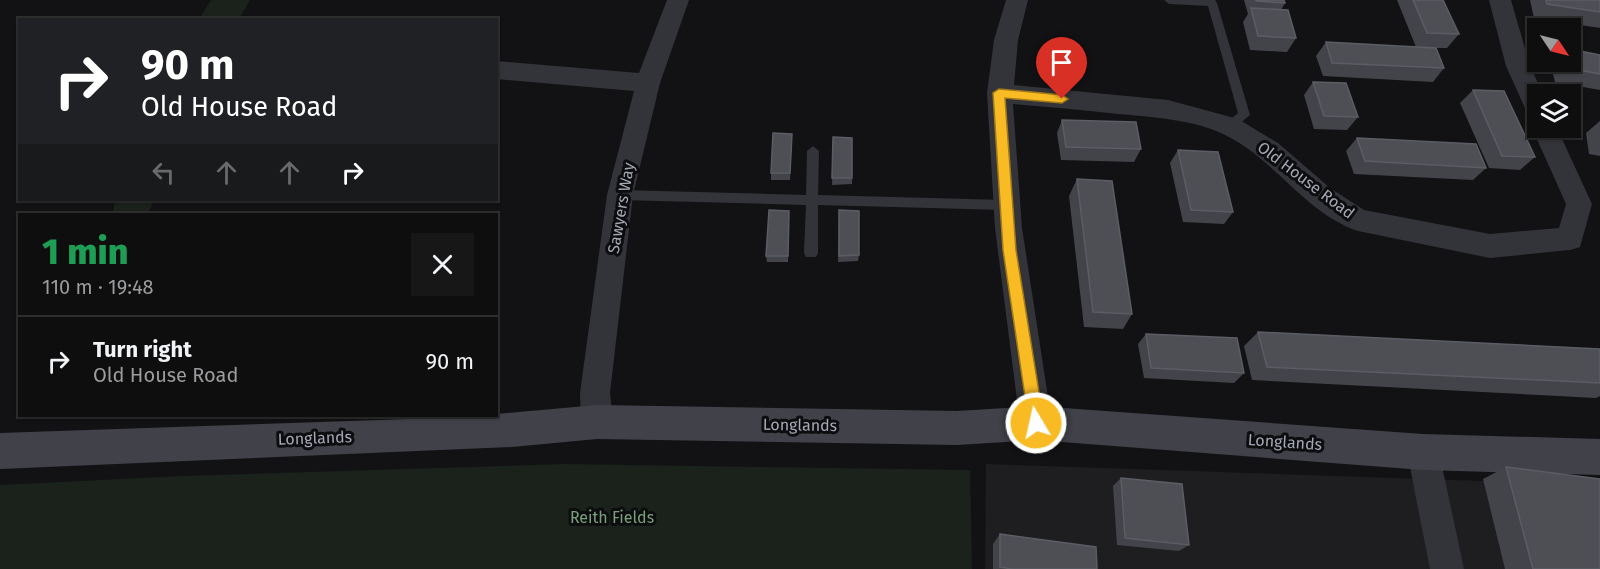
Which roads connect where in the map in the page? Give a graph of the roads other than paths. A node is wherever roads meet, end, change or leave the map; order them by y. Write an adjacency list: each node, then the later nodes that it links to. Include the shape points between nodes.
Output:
1 (678, 0): 6 (street, Sawyers Way)
2 (1017, 0): 8 (street, via 1008,23)
3 (1169, 0): 9 (lane, via 1212,3 1244,115)
4 (1500, 0): 7 (street)
5 (498, 70): 6 (street)
6 (648, 83): 12 (street, Sawyers Way)
7 (1527, 86)
8 (999, 93): 9 (street, Old House Road, via 1168,109); 14 (street)
9 (1229, 126): 10 (street, Old House Road, via 1269,150 1321,196 1358,220 1490,246 1570,239 1579,204)
10 (1549, 138)
11 (813, 152): 13 (lane)
12 (620, 195): 13 (lane); 16 (street, Sawyers Way, via 595,393)
13 (812, 200): 14 (lane); 15 (lane)
14 (1005, 205): 17 (street)
15 (811, 253)
16 (597, 422): 17 (street, Longlands, via 957,428); 18 (street, Longlands, via 512,430)
17 (1036, 423): 19 (street, Longlands)
18 (0, 452)
19 (1423, 453): 20 (street, Longlands); 21 (street)
20 (1600, 457)
21 (1447, 569)

